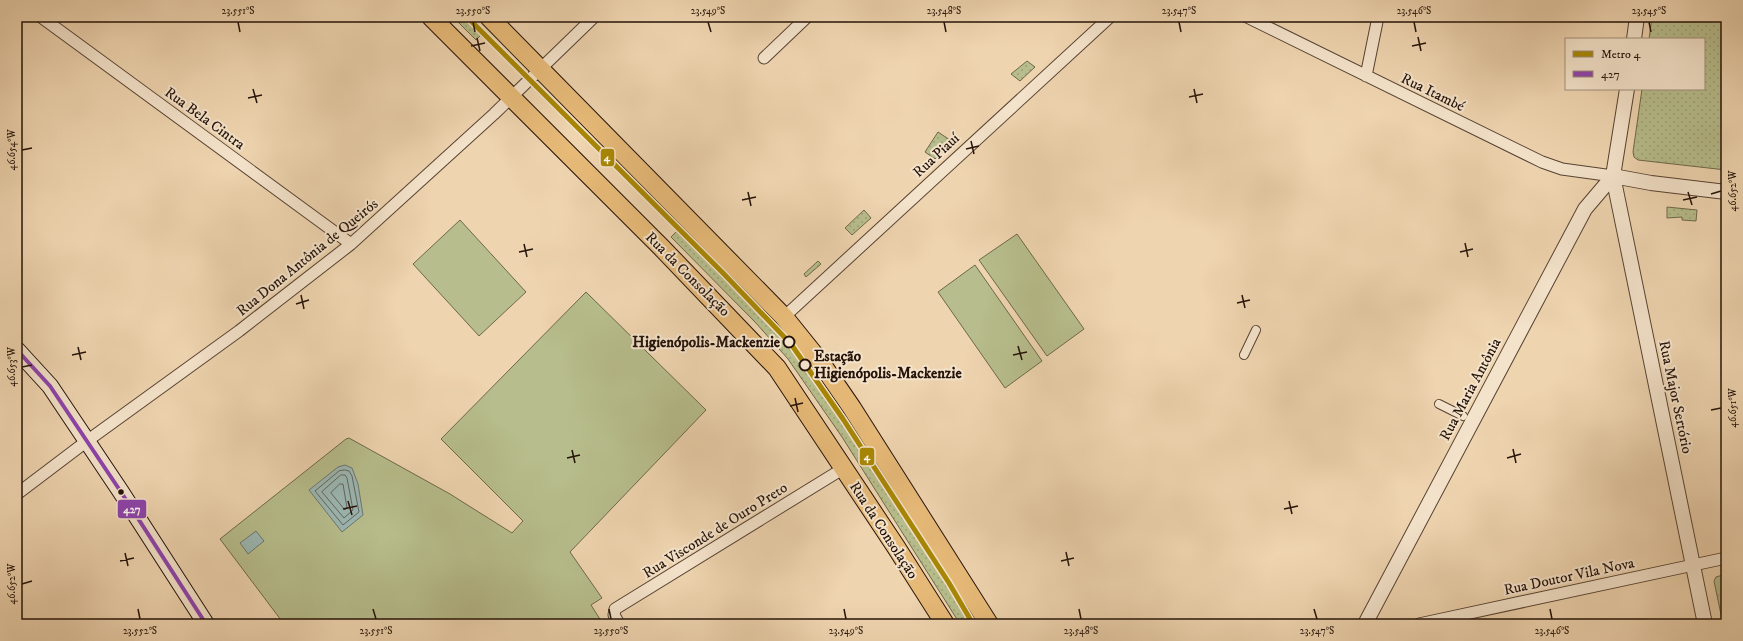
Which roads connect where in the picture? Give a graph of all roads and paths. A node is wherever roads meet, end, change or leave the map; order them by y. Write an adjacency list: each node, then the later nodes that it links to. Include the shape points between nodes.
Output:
1 (41, 17): 20 (street, Rua Bela Cintra)
2 (431, 17): 15 (main road, Rua da Consolação)
3 (489, 17): 12 (main road)
4 (594, 17): 12 (street, Rua Dona Antônia de Queirós)
5 (806, 17): 11 (street)
6 (1110, 17): 21 (street, Rua Piauí)
7 (1247, 17): 13 (street, Rua Itambé)
8 (1378, 17): 13 (street)
9 (1637, 17): 10 (street)
10 (1634, 38)
11 (764, 58)
12 (540, 69): 15 (street, Rua Dona Antônia de Queirós); 21 (main road)
13 (1366, 76): 16 (street, Rua Itambé, via 1542,162 1562,169)
14 (1627, 90): 16 (street)
15 (511, 98): 20 (street, Rua Dona Antônia de Queirós); 28 (main road, Rua da Consolação, via 759,347 783,375)
16 (1613, 176): 17 (street); 18 (street, Rua Maria Antônia); 19 (street, Rua Major Sertório)
17 (1726, 192)
18 (1590, 201): 19 (street, via 1604,198); 32 (street, Rua Maria Antônia)
19 (1619, 208): 31 (street, Rua Major Sertório)
20 (351, 244): 27 (street, Rua Dona Antônia de Queirós, via 239,331)
21 (784, 317): 36 (main road, via 821,363 852,408)
22 (1256, 330): 24 (street)
23 (17, 350): 27 (main road, via 50,386)
24 (1244, 355)
25 (1439, 404): 26 (street)
26 (1463, 416)
27 (86, 440): 29 (street, Rua Dona Antônia de Queirós); 33 (main road)
28 (844, 468): 34 (street, Rua Visconde de Ouro Preto, via 615,609 614,615); 35 (main road, Rua da Consolação)
29 (17, 494)
30 (1726, 558): 31 (street, Rua Doutor Vila Nova)
31 (1693, 565): 37 (street, Rua Doutor Vila Nova); 38 (street, Rua Major Sertório)
32 (1368, 623)
33 (206, 624)
34 (618, 624)
35 (945, 624)
36 (989, 624)
37 (1419, 624)
38 (1705, 624)

